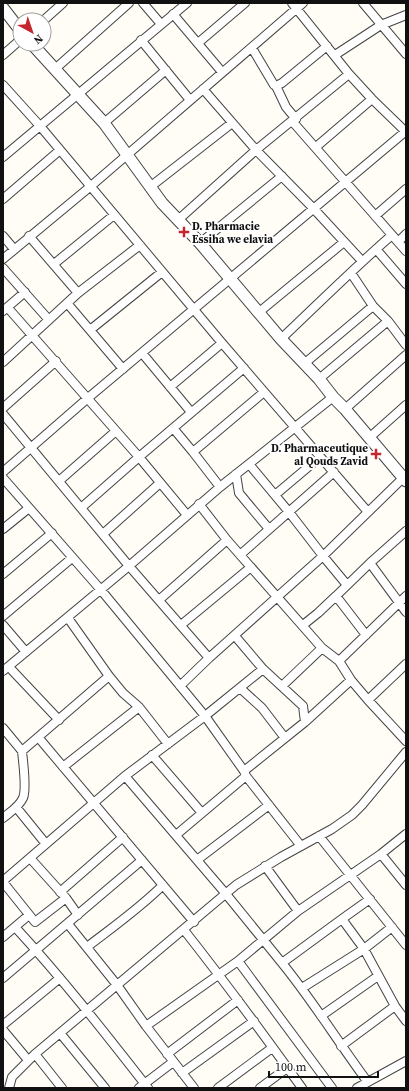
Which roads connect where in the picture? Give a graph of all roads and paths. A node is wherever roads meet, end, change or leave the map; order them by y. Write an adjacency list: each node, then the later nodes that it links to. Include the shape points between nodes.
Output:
1 (7, 3): 9 (street)
2 (64, 3): 10 (street)
3 (129, 3): 25 (street)
4 (143, 3): 14 (street)
5 (187, 3): 11 (street)
6 (245, 3): 17 (street)
7 (363, 3): 15 (street)
8 (297, 5): 18 (street); 20 (street)
9 (3, 8): 13 (street)
10 (52, 13)
11 (173, 14): 14 (street); 17 (street)
12 (406, 15): 15 (street)
13 (12, 20)
14 (161, 24): 16 (street)
15 (380, 25): 22 (street); 24 (street)
16 (141, 40): 26 (street); 32 (street)
17 (198, 44): 27 (street)
18 (327, 46): 24 (street); 30 (street)
19 (12, 47): 23 (street)
20 (252, 48): 27 (street); 30 (street)
21 (39, 52): 25 (street)
22 (406, 54)
23 (3, 55)
24 (335, 55): 28 (street)
25 (55, 69): 32 (street)
26 (166, 70): 34 (street); 36 (street)
27 (222, 72): 31 (street)
28 (349, 74): 33 (street); 35 (street)
29 (3, 85): 38 (street)
30 (276, 86): 35 (street)
31 (203, 89): 34 (street); 37 (street)
32 (78, 94): 36 (street); 38 (street)
33 (372, 99): 39 (street); 40 (street)
34 (190, 100): 43 (street)
35 (294, 120): 40 (street); 42 (street)
36 (104, 123): 43 (street)
37 (232, 123): 42 (street); 48 (street)
38 (40, 126): 41 (street); 44 (street)
39 (406, 132): 46 (street)
40 (316, 147): 46 (street)
41 (60, 150): 47 (street); 50 (street)
42 (256, 150): 45 (street); 54 (street)
43 (127, 154): 47 (street); 48 (street)
44 (3, 157)
45 (282, 176): 51 (street); 61 (street)
46 (345, 181): 51 (street); 53 (street)
47 (91, 186): 52 (street); 58 (street)
48 (150, 187): 54 (street)
49 (406, 190): 53 (street)
50 (3, 199)
51 (313, 208): 59 (street); 72 (street)
52 (114, 215): 62 (street); 68 (street)
53 (375, 216): 56 (street)
54 (178, 220): 61 (street)
55 (406, 234): 60 (street)
56 (392, 235): 60 (street); 64 (street)
57 (3, 236): 63 (street)
58 (29, 236): 63 (street); 68 (street)
59 (344, 242): 67 (street); 80 (street)
60 (398, 242): 65 (street)
61 (200, 243): 72 (street)
62 (140, 245): 70 (street); 75 (street)
63 (14, 249): 66 (street)
64 (376, 249): 67 (street); 73 (street)
65 (406, 252)
66 (3, 259)
67 (362, 261): 71 (street)
68 (54, 264): 75 (street)
69 (3, 268): 74 (street)
70 (162, 272): 79 (street); 83 (street)
71 (351, 273): 77 (street); 85 (street)
72 (230, 279): 79 (street); 80 (street)
73 (406, 282)
74 (25, 292): 78 (street); 81 (street)
75 (78, 293): 76 (street)
76 (67, 303): 81 (street); 83 (street)
77 (374, 306): 82 (street); 92 (street)
78 (5, 309): 84 (street)
79 (194, 309): 86 (street); 88 (street)
80 (258, 313): 85 (street)
81 (49, 320): 84 (street)
82 (388, 321): 87 (street); 95 (street)
83 (90, 330): 94 (street)
84 (33, 335): 90 (street); 91 (street)
85 (281, 339): 92 (street)
86 (222, 343): 93 (street); 96 (street)
87 (406, 345)
88 (142, 353): 94 (street); 96 (street)
89 (406, 355): 102 (street)
90 (56, 361): 99 (street); 101 (street)
91 (3, 362)
92 (305, 364): 95 (street)
93 (244, 368): 97 (street); 103 (street)
94 (123, 369): 99 (street)
95 (319, 379): 98 (street)
96 (170, 387): 103 (street)
97 (264, 392): 105 (street); 110 (street)
98 (333, 397): 102 (street); 105 (street)
99 (88, 398): 107 (street); 109 (street)
100 (406, 405): 108 (street)
101 (3, 408)
102 (345, 409): 108 (street)
103 (192, 412): 106 (street)
104 (3, 414): 109 (street)
105 (294, 427): 112 (street); 113 (street)
106 (174, 428): 110 (street); 111 (street)
107 (116, 431): 111 (street); 119 (street)
108 (369, 438): 118 (street)
109 (31, 448): 114 (street); 119 (street)
110 (193, 452): 121 (street)
111 (139, 457): 120 (street); 125 (street)
112 (320, 457): 115 (street); 122 (street)
113 (249, 464): 116 (street); 122 (street)
114 (3, 472)
115 (334, 472): 126 (street); 127 (street)
116 (236, 474): 121 (street); 130 (street, via 238,493)
117 (3, 478): 124 (street)
118 (405, 479): 127 (street)
119 (59, 481): 125 (street)
120 (160, 483): 128 (street); 133 (street)
121 (220, 487): 123 (street)
122 (275, 495): 126 (street)
123 (199, 504): 128 (street); 134 (street)
124 (29, 508): 129 (street); 132 (street)
125 (81, 508): 133 (street)
126 (289, 512): 130 (street); 136 (street)
127 (368, 512): 136 (street)
128 (186, 515): 139 (street)
129 (3, 529)
130 (269, 530): 135 (street)
131 (406, 531): 138 (street)
132 (52, 533): 137 (street); 141 (street)
133 (104, 534): 139 (street)
134 (228, 540): 135 (street); 147 (street)
135 (240, 555): 140 (street)
136 (323, 556): 142 (street); 146 (street)
137 (72, 558): 143 (street); 150 (street)
138 (370, 562): 142 (street); 148 (street)
139 (129, 566): 143 (street); 147 (street)
140 (250, 567): 146 (street); 153 (street)
141 (3, 574)
142 (347, 585): 144 (street)
143 (101, 590): 151 (street); 166 (street)
144 (336, 596): 154 (street); 155 (street)
145 (406, 596): 148 (street)
146 (278, 597): 154 (street); 156 (street)
147 (159, 600): 153 (street)
148 (399, 603): 149 (street); 155 (street)
149 (406, 612)
150 (3, 616)
151 (68, 618): 158 (street); 164 (street)
152 (3, 625): 158 (street)
153 (180, 625): 159 (street)
154 (303, 625): 157 (street)
155 (366, 635): 160 (street)
156 (235, 636): 159 (street); 163 (street)
157 (322, 648): 160 (street); 167 (street)
158 (26, 652): 162 (street)
159 (209, 658): 166 (street)
160 (339, 661): 165 (street)
161 (406, 664): 169 (street)
162 (6, 669): 172 (street)
163 (263, 669): 167 (street); 168 (street)
164 (109, 676): 170 (street); 172 (street)
165 (351, 680): 169 (street); 173 (street)
166 (180, 686): 171 (street)
167 (282, 686): 173 (street, via 303,706)
168 (240, 688): 171 (street); 176 (street, via 262,708)
169 (368, 700): 177 (street)
170 (139, 708): 178 (street); 182 (street)
171 (205, 716): 178 (street); 183 (street)
172 (59, 720): 175 (street)
173 (305, 722): 176 (street)
174 (3, 728): 179 (street)
175 (38, 737): 179 (street); 182 (street)
176 (285, 738): 183 (street)
177 (406, 741)
178 (168, 744): 181 (street)
179 (22, 751): 187 (street, via 24,790 23,797)
180 (406, 752): 192 (street, via 362,805)
181 (152, 755): 184 (street); 188 (street)
182 (63, 767): 185 (street)
183 (245, 774): 186 (street); 188 (street)
184 (125, 776): 185 (street); 191 (street)
185 (94, 802): 193 (street); 194 (street)
186 (269, 805): 195 (street); 199 (street)
187 (16, 807): 189 (street); 194 (street)
188 (202, 813): 191 (street)
189 (3, 818)
190 (406, 834): 196 (street)
191 (176, 835): 199 (street)
192 (320, 836): 195 (street); 201 (street)
193 (122, 837): 198 (street); 206 (street)
194 (46, 844): 197 (street)
195 (301, 846): 200 (street)
196 (381, 854): 201 (street); 204 (street)
197 (30, 858): 202 (street); 206 (street)
198 (142, 860): 203 (street); 210 (street)
199 (197, 860): 205 (street)
200 (265, 866): 205 (street); 208 (street)
201 (351, 876): 207 (street); 208 (street)
202 (4, 878): 209 (street)
203 (163, 885): 212 (street); 220 (street)
204 (406, 885)
205 (226, 894): 212 (street); 218 (street)
206 (63, 895): 209 (street, via 36,922); 210 (street)
207 (370, 899): 211 (street); 215 (street)
208 (298, 911): 218 (street)
209 (29, 915): 214 (street)
210 (78, 915): 213 (street)
211 (342, 919): 221 (street); 224 (street)
212 (194, 922): 216 (street)
213 (68, 924): 220 (street); 222 (street)
214 (15, 926): 217 (street); 222 (street)
215 (392, 927): 219 (street); 221 (street)
216 (184, 930): 225 (street); 229 (street)
217 (3, 937)
218 (263, 940): 223 (street); 224 (street)
219 (404, 940)
220 (87, 947): 229 (street)
221 (364, 949): 226 (street); 230 (street)
222 (36, 950): 227 (street); 228 (street)
223 (238, 961): 225 (street); 258 (street)
224 (282, 963): 230 (street)
225 (220, 975): 231 (street); 238 (street)
226 (378, 976): 232 (street); 234 (street)
227 (3, 978)
228 (60, 978): 233 (street); 237 (street)
229 (117, 985): 233 (street); 238 (street)
230 (302, 988): 234 (street)
231 (238, 1000): 235 (street); 243 (street)
232 (395, 1006): 236 (street); 241 (street)
233 (87, 1011): 240 (street); 250 (street)
234 (321, 1016): 241 (street)
235 (254, 1021): 242 (street); 248 (street)
236 (406, 1021)
237 (3, 1026)
238 (146, 1026): 243 (street)
239 (3, 1030): 244 (street)
240 (60, 1033): 244 (street); 253 (street)
241 (341, 1046): 249 (street)
242 (272, 1048): 247 (street); 255 (street)
243 (167, 1054): 245 (street)
244 (32, 1057): 251 (street, via 12,1077); 252 (street)
245 (173, 1062): 248 (street); 250 (street)
246 (405, 1064): 249 (street)
247 (287, 1068): 256 (street); 257 (street)
248 (182, 1073): 254 (street)
249 (367, 1081): 259 (street)
250 (144, 1086)
251 (9, 1088)
252 (62, 1088)
253 (105, 1088)
254 (194, 1088)
255 (218, 1088)
256 (260, 1088)
257 (302, 1088)
258 (332, 1088)
259 (357, 1088)

